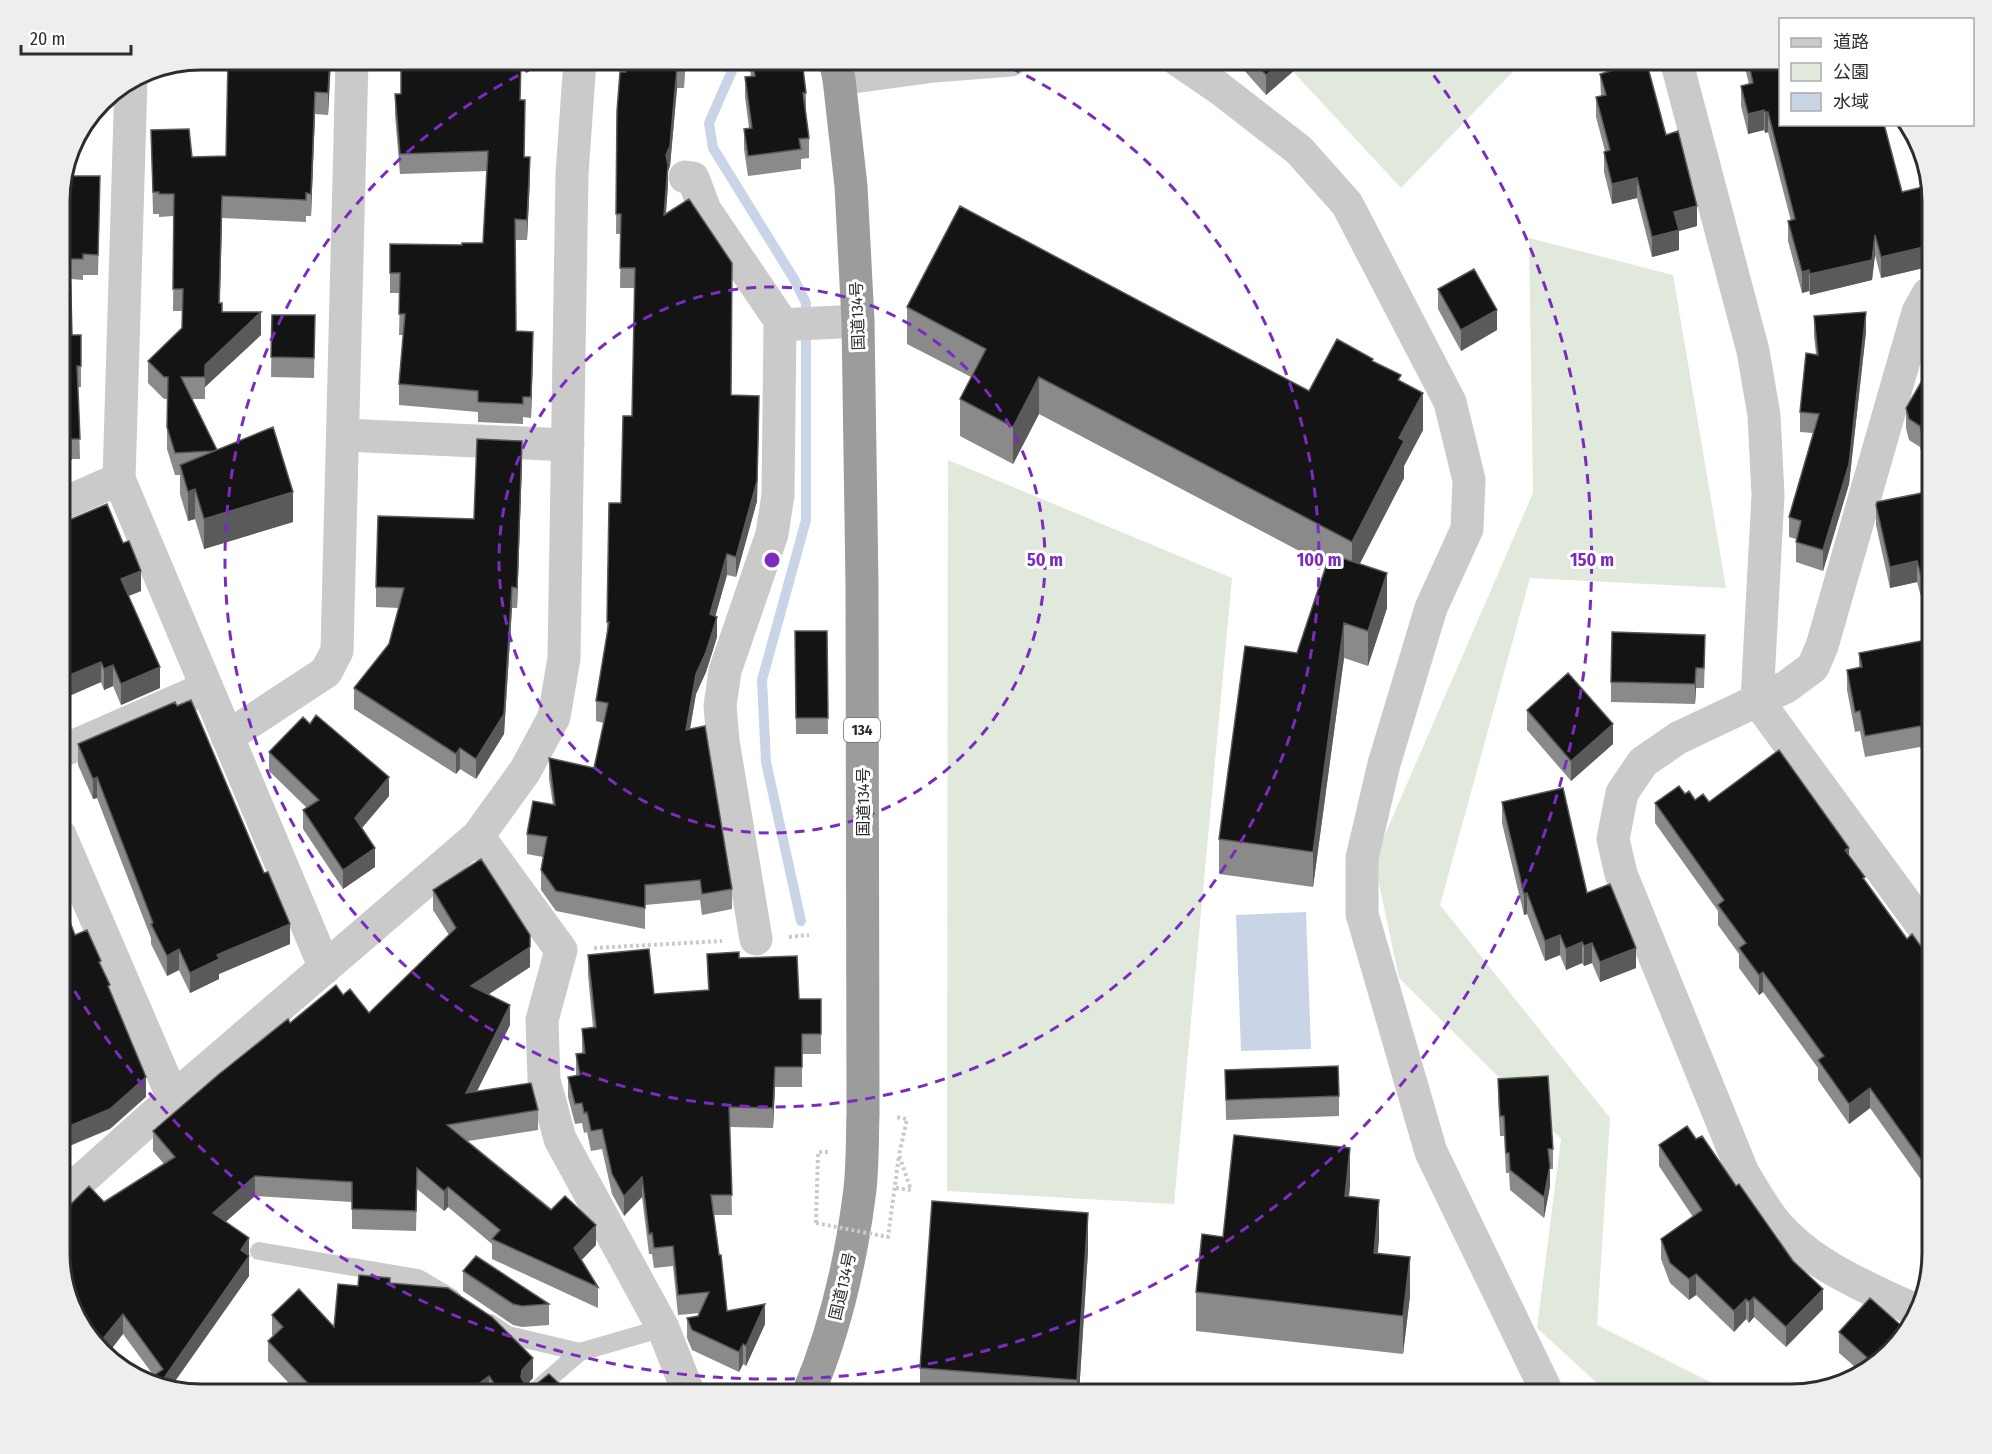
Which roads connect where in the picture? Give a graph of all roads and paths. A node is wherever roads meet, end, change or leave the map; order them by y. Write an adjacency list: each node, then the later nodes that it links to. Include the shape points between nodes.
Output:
1 (352, 71): 11 (street)
2 (579, 71): 12 (street, via 572,174)
3 (837, 71): 9 (highway, 国道134号 / 134, via 851,186)
4 (1194, 71): 40 (street, via 1299,150 1347,204 1450,402 1469,480 1467,529 1431,608 1384,764 1362,858 1362,914 1431,1152)
5 (1679, 71): 16 (street, via 1753,351 1764,415 1768,495)
6 (130, 93): 13 (street)
7 (685, 177): 10 (street, via 693,178 705,210)
8 (1922, 305): 16 (street, via 1822,646 1813,667 1786,687)
9 (843, 322): 10 (street); 39 (highway, 国道134号 / 134, via 862,585 863,1114 860,1184 846,1281)
10 (784, 325): 22 (street, via 778,495 771,534 725,670 720,706)
11 (343, 435): 12 (street); 17 (street, via 337,651 326,672)
12 (568, 445): 19 (street, via 564,658 554,717 525,771)
13 (119, 479): 14 (street); 15 (street)
14 (71, 500)
15 (206, 688): 17 (street); 18 (street)
16 (1757, 700): 21 (street); 32 (street, via 1678,738 1643,762 1622,793 1613,839 1621,874 1743,1173 1769,1214 1801,1248 1836,1272)
17 (227, 737): 24 (street)
18 (71, 747)
19 (478, 836): 23 (street); 24 (street)
20 (71, 861): 25 (street)
21 (1922, 925)
22 (756, 939): 23 (path)
23 (561, 950): 33 (street, via 542,1020 544,1080 560,1139)
24 (325, 968): 25 (street)
25 (173, 1098): 30 (street)
26 (908, 1119): 28 (path)
27 (818, 1152): 28 (path, bridge, via 816,1223 888,1237)
28 (899, 1155): 29 (path, via 911,1190)
29 (887, 1188)
30 (71, 1189)
31 (259, 1251): 34 (lane, via 418,1278 508,1335)
32 (1909, 1307)
33 (663, 1328): 34 (lane); 37 (street)
34 (580, 1352): 36 (lane)
35 (771, 1381): 38 (path)
36 (543, 1384)
37 (685, 1384)
38 (768, 1384)
39 (812, 1384)
40 (1543, 1384)

